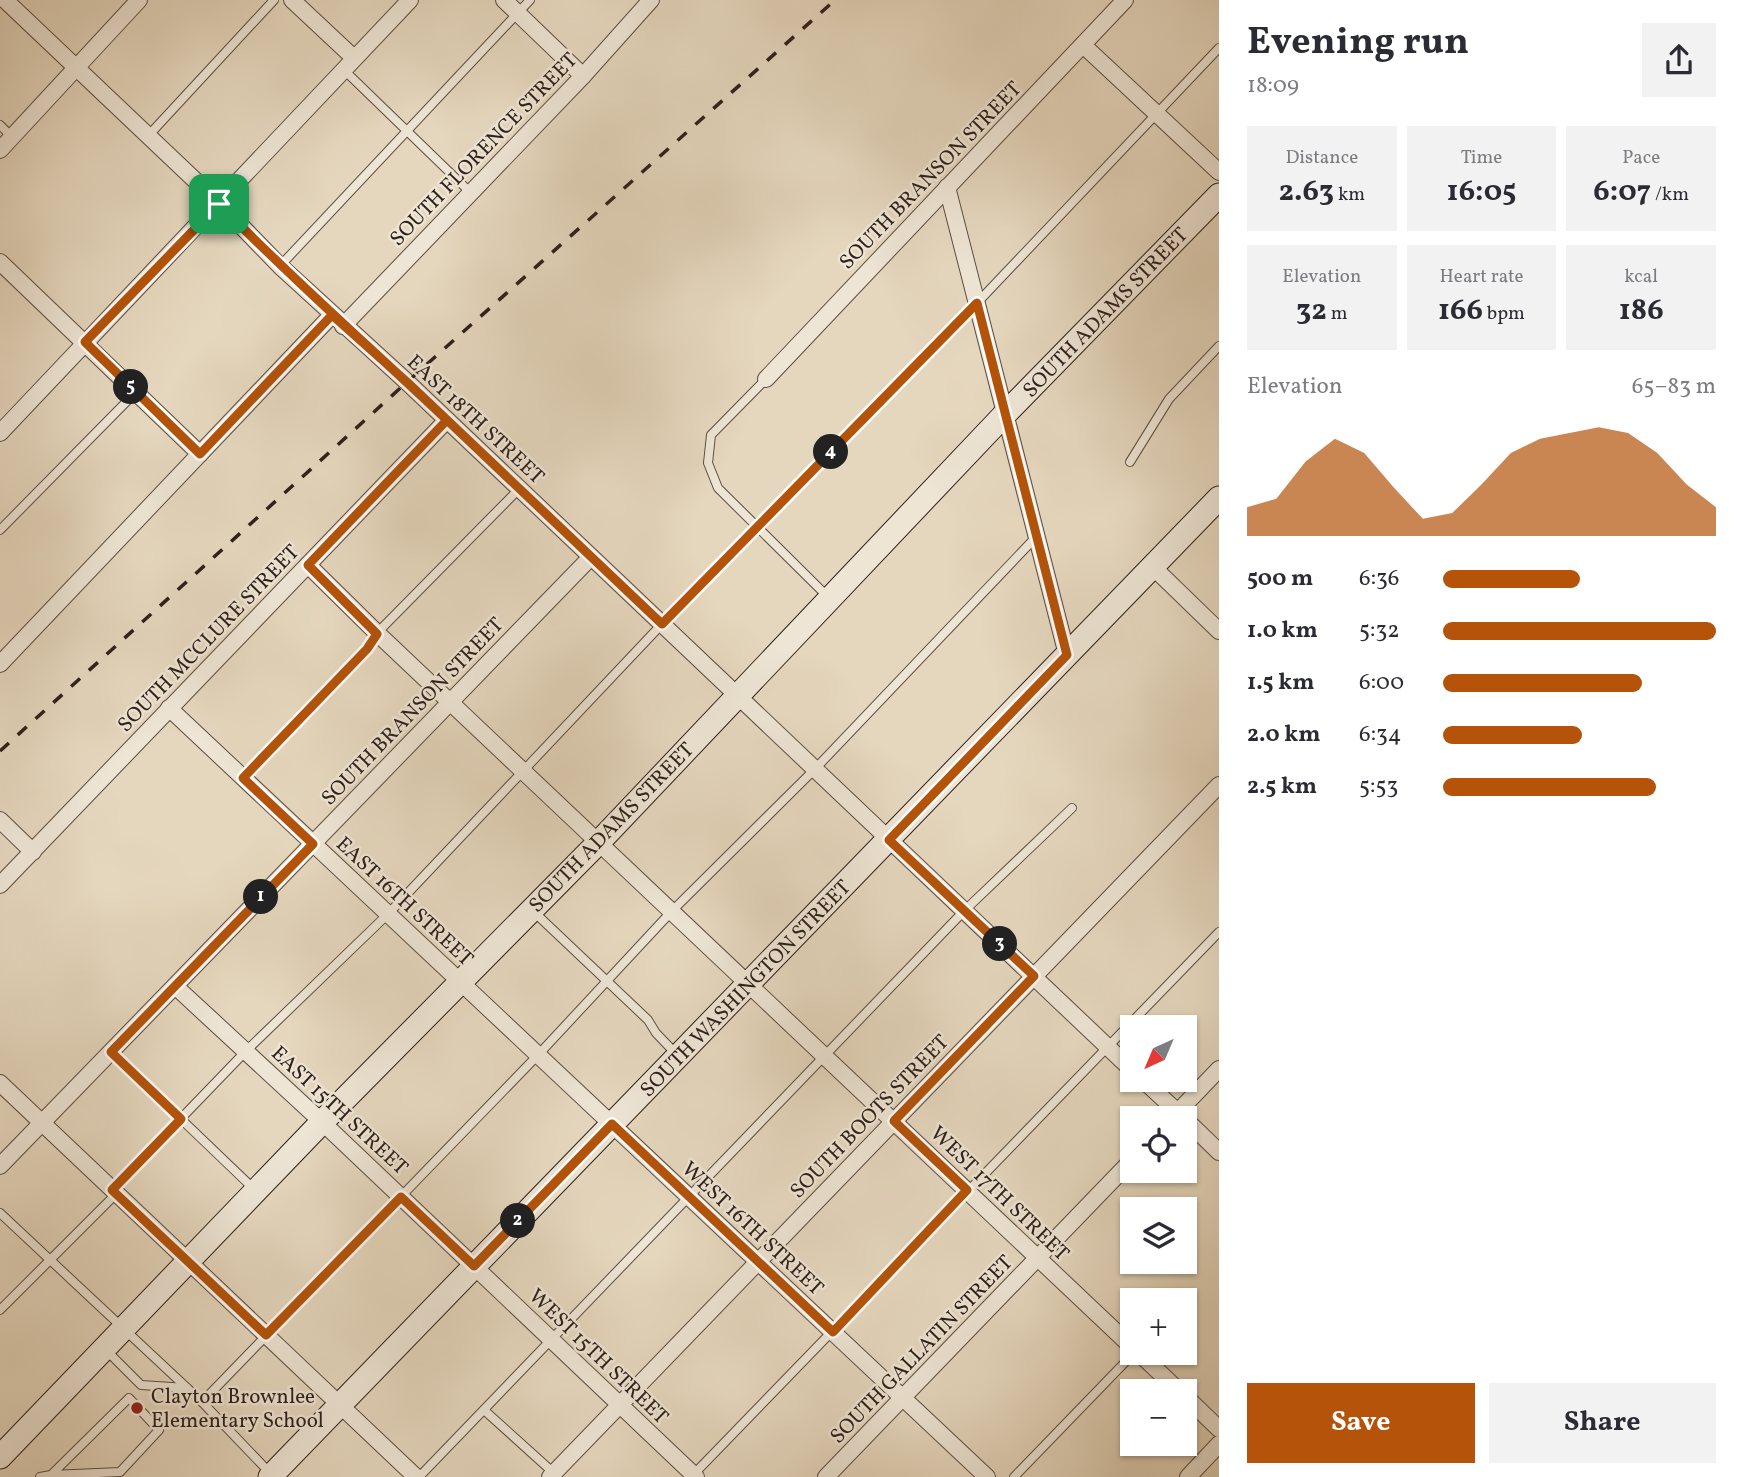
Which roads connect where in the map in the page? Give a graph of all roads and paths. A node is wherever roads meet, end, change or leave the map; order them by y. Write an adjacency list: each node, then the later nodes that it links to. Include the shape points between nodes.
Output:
1 (139, 0): 14 (street)
2 (275, 0): 19 (lane)
3 (292, 0): 13 (street)
4 (410, 0): 13 (street)
5 (504, 0): 10 (street)
6 (530, 0): 10 (lane)
7 (651, 0): 15 (street, SOUTH FLORENCE STREET)
8 (1125, 0): 11 (street, SOUTH BRANSON STREET)
9 (6, 4): 14 (street, EAST 18TH STREET)
10 (518, 13): 15 (street); 17 (lane)
11 (1083, 46): 16 (street); 22 (street, SOUTH BRANSON STREET)
12 (1219, 48): 16 (lane)
13 (348, 63): 17 (lane); 25 (street)
14 (76, 68): 18 (street); 19 (street, EAST 18TH STREET)
15 (583, 76): 23 (street, SOUTH FLORENCE STREET)
16 (1156, 114): 21 (street); 28 (lane)
17 (407, 129): 23 (lane); 27 (lane)
18 (6, 131): 20 (street)
19 (148, 136): 25 (street, EAST 18TH STREET)
20 (0, 150)
21 (1219, 172)
22 (947, 187): 28 (street); 32 (street, SOUTH BRANSON STREET)
23 (471, 193): 29 (street, SOUTH FLORENCE STREET)
24 (1219, 195): 34 (main road, SOUTH ADAMS STREET)
25 (219, 204): 27 (street, EAST 18TH STREET); 30 (street)
26 (0, 262): 30 (street)
27 (280, 266): 29 (street, EAST 18TH STREET)
28 (977, 303): 34 (street); 41 (lane)
29 (338, 321): 35 (street, EAST 18TH STREET); 37 (street, SOUTH FLORENCE STREET)
30 (85, 342): 33 (street); 36 (street)
31 (1219, 346): 38 (lane, via 1169,399)
32 (766, 379): 41 (lane, via 711,435 708,463 718,488)
33 (136, 392): 37 (street); 42 (lane)
34 (1005, 414): 43 (street); 47 (main road, SOUTH ADAMS STREET)
35 (447, 420): 39 (street, EAST 18TH STREET); 45 (street, SOUTH MCCLURE STREET)
36 (0, 433)
37 (200, 454): 52 (street, SOUTH FLORENCE STREET)
38 (1130, 462)
39 (519, 489): 44 (street, EAST 18TH STREET); 50 (lane)
40 (1219, 498): 46 (main road, SOUTH WASHINGTON STREET)
41 (758, 526): 47 (lane); 48 (lane)
42 (0, 530)
43 (1036, 537): 51 (street); 56 (lane)
44 (591, 557): 48 (street, EAST 18TH STREET); 54 (street, SOUTH BRANSON STREET)
45 (308, 565): 50 (street, WEST 17TH STREET); 55 (street, SOUTH MCCLURE STREET)
46 (1153, 567): 49 (street); 51 (main road, SOUTH WASHINGTON STREET)
47 (829, 598): 53 (main road, SOUTH ADAMS STREET)
48 (662, 624): 53 (street, EAST 18TH STREET); 57 (lane)
49 (1219, 631)
50 (377, 634): 54 (street, WEST 17TH STREET); 58 (lane)
51 (1067, 655): 62 (main road, SOUTH WASHINGTON STREET)
52 (0, 664)
53 (737, 695): 56 (street, EAST 18TH STREET); 63 (main road, SOUTH ADAMS STREET)
54 (451, 701): 57 (street, WEST 17TH STREET); 64 (street, SOUTH BRANSON STREET)
55 (169, 708): 58 (street, EAST 16TH STREET); 65 (street, SOUTH MCCLURE STREET)
56 (815, 769): 62 (street, EAST 18TH STREET); 68 (lane)
57 (524, 771): 63 (street, WEST 17TH STREET); 70 (lane)
58 (243, 778): 64 (street, EAST 16TH STREET)
59 (1219, 785): 72 (street, SOUTH BOOTS STREET)
60 (1072, 808): 69 (lane)
61 (0, 820): 65 (street)
62 (889, 840): 69 (street, EAST 18TH STREET); 75 (main road, SOUTH WASHINGTON STREET)
63 (599, 842): 67 (main road, SOUTH ADAMS STREET); 68 (street, WEST 17TH STREET)
64 (313, 844): 70 (street, EAST 16TH STREET); 76 (street, SOUTH BRANSON STREET)
65 (33, 852): 66 (street, SOUTH MCCLURE STREET)
66 (0, 885)
67 (532, 910): 73 (lane); 74 (main road, SOUTH ADAMS STREET)
68 (672, 911): 73 (lane); 75 (street, WEST 17TH STREET)
69 (964, 911): 72 (street, EAST 18TH STREET); 81 (lane)
70 (388, 914): 74 (street, EAST 16TH STREET); 78 (lane)
71 (1219, 932): 77 (lane)
72 (1034, 976): 77 (street, EAST 18TH STREET); 90 (street, SOUTH BOOTS STREET)
73 (607, 981): 80 (lane); 82 (lane)
74 (460, 982): 80 (street, EAST 16TH STREET); 91 (main road, SOUTH ADAMS STREET)
75 (747, 983): 81 (street, WEST 17TH STREET); 82 (main road, SOUTH WASHINGTON STREET)
76 (175, 986): 78 (street, EAST 15TH STREET); 79 (street, SOUTH BRANSON STREET)
77 (1108, 1046): 83 (street, EAST 18TH STREET); 98 (lane)
78 (246, 1051): 89 (lane); 91 (street, EAST 15TH STREET)
79 (111, 1052): 89 (lane); 92 (street, SOUTH BRANSON STREET)
80 (538, 1055): 93 (street, EAST 16TH STREET); 101 (lane)
81 (825, 1055): 90 (street, WEST 17TH STREET); 102 (lane)
82 (678, 1056): 93 (main road, SOUTH WASHINGTON STREET)
83 (1120, 1058)
84 (1219, 1069): 88 (street)
85 (0, 1083): 92 (street)
86 (1155, 1092): 87 (street)
87 (1168, 1106)
88 (1188, 1106)
89 (181, 1119): 99 (lane); 100 (lane)
90 (894, 1121): 98 (street, WEST 17TH STREET); 106 (street, SOUTH BOOTS STREET)
91 (323, 1122): 99 (main road, SOUTH ADAMS STREET); 101 (street, EAST 15TH STREET)
92 (42, 1123): 96 (street, SOUTH BRANSON STREET); 100 (street)
93 (612, 1124): 102 (street, WEST 16TH STREET); 108 (main road, SOUTH WASHINGTON STREET)
94 (1197, 1133): 95 (street)
95 (1219, 1152)
96 (0, 1166)
97 (1120, 1173): 104 (street, SOUTH GALLATIN STREET)
98 (967, 1190): 104 (street, WEST 17TH STREET); 111 (lane)
99 (257, 1191): 107 (main road, SOUTH ADAMS STREET)
100 (114, 1192): 105 (lane); 107 (street)
101 (401, 1197): 108 (street, EAST 15TH STREET); 112 (lane)
102 (689, 1197): 106 (street, WEST 16TH STREET); 114 (lane)
103 (0, 1213): 105 (lane)
104 (1039, 1258): 113 (street, WEST 17TH STREET); 122 (street, SOUTH GALLATIN STREET)
105 (50, 1260): 109 (lane); 110 (lane)
106 (758, 1261): 111 (street, WEST 16TH STREET); 124 (street, SOUTH BOOTS STREET)
107 (189, 1263): 110 (main road, SOUTH ADAMS STREET); 112 (street)
108 (474, 1266): 114 (street, WEST 15TH STREET); 125 (main road, SOUTH WASHINGTON STREET)
109 (0, 1310)
110 (124, 1330): 115 (main road, SOUTH ADAMS STREET); 120 (lane)
111 (833, 1332): 122 (street, WEST 16TH STREET); 134 (lane)
112 (266, 1335): 123 (lane); 125 (street)
113 (1120, 1336)
114 (552, 1340): 124 (street, WEST 15TH STREET); 127 (lane)
115 (105, 1349): 119 (lane); 130 (main road, SOUTH ADAMS STREET)
116 (1124, 1365): 139 (lane)
117 (1150, 1365): 118 (street)
118 (1166, 1379)
119 (141, 1385): 120 (lane); 121 (lane)
120 (187, 1388): 123 (lane)
121 (129, 1398): 131 (lane); 131 (lane, via 159,1430 120,1472)
122 (903, 1398): 137 (street, SOUTH GALLATIN STREET); 138 (street, WEST 16TH STREET)
123 (202, 1402): 132 (lane)
124 (620, 1404): 133 (street, SOUTH BOOTS STREET); 134 (street, WEST 15TH STREET)
125 (340, 1405): 132 (main road, SOUTH WASHINGTON STREET); 136 (street)
126 (1197, 1408): 128 (street)
127 (484, 1410): 133 (lane); 136 (lane)
128 (1219, 1429)
129 (1219, 1444): 140 (street)
130 (0, 1457)
131 (51, 1475): 135 (lane)
132 (271, 1476)
133 (554, 1476)
134 (693, 1476)
135 (40, 1477)
136 (418, 1477)
137 (826, 1477)
138 (987, 1477)
139 (1014, 1477)
140 (1188, 1477)

